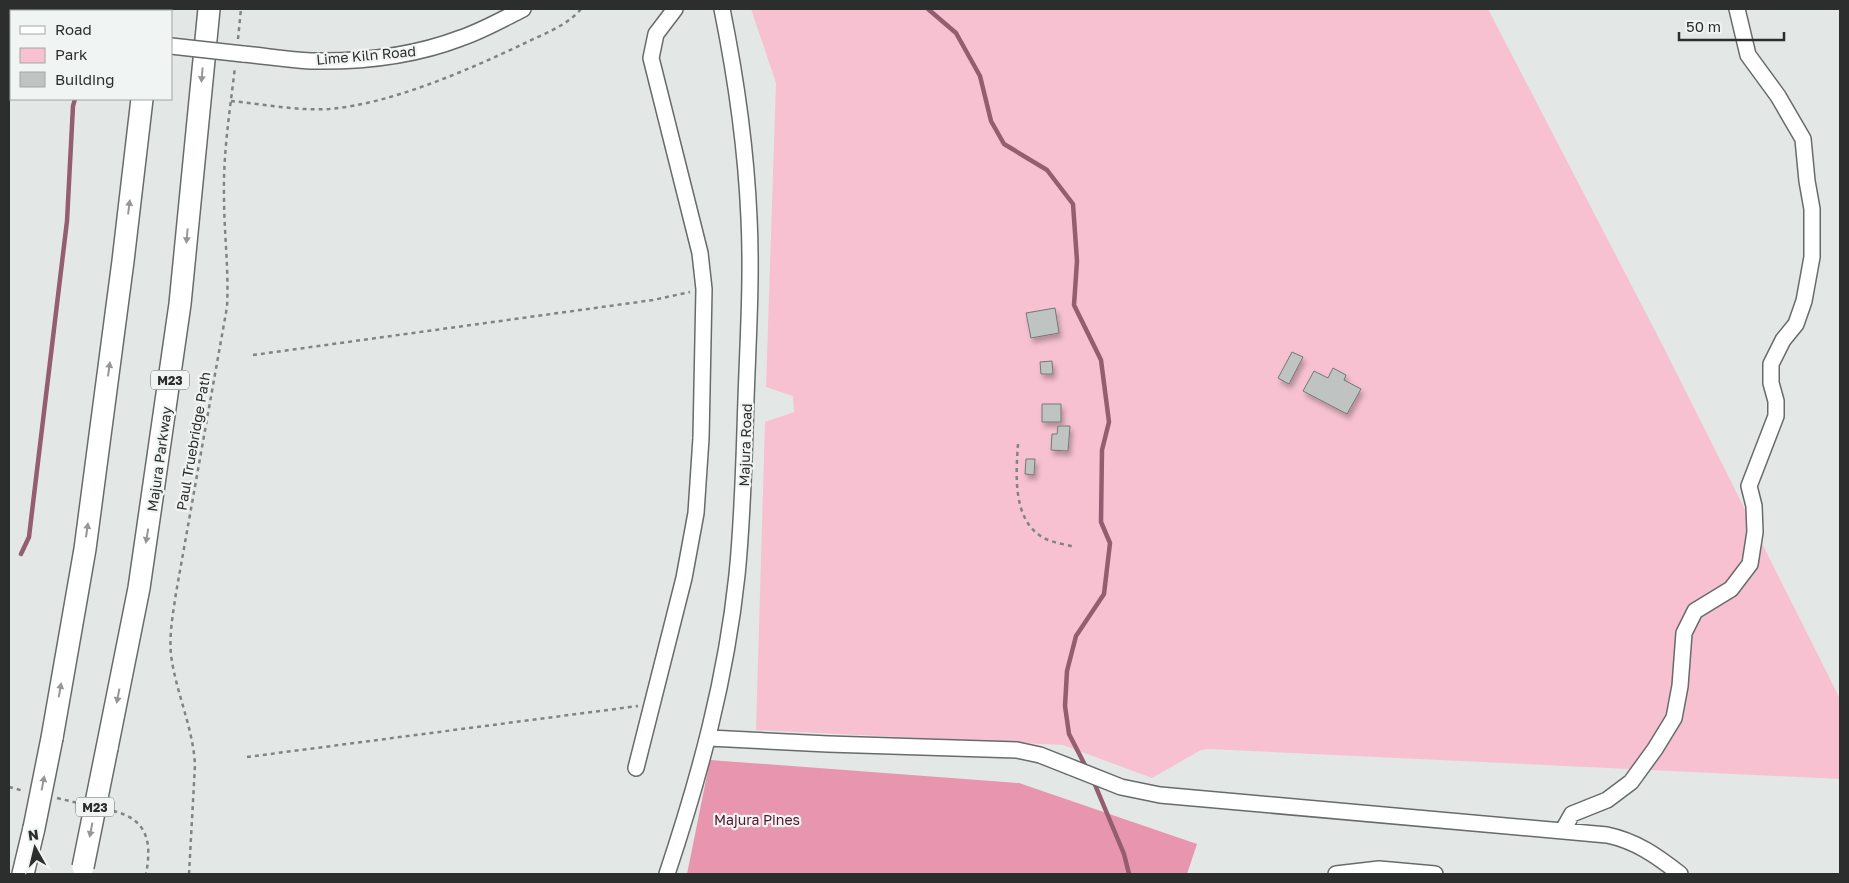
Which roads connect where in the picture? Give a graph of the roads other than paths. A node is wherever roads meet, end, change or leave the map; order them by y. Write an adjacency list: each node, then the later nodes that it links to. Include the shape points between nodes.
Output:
1 (208, 9): 11 (highway, Majura Parkway / M23, one-way to 11, bridge, via 179,314 139,588)
2 (523, 9): 6 (street, Lime Kiln Road, bridge, via 462,38 414,52 349,60 320,61)
3 (675, 9): 9 (street, via 656,34 652,58 700,253 704,289 701,438 696,512 684,578)
4 (722, 9): 8 (street, Majura Road, via 740,106 744,150 749,219 749,332 737,576 724,668)
5 (1736, 9): 10 (street, via 1748,56 1778,96 1803,139 1812,209 1812,257 1804,301 1796,324 1782,340 1771,364 1776,416 1749,486 1755,532 1750,564 1732,589 1695,611 1684,634 1674,718 1655,749 1631,782 1607,800 1572,814)
6 (172, 46)
7 (142, 100): 12 (highway, one-way to 7, bridge, via 52,738 85,550)
8 (709, 738): 10 (street, via 1018,750 1040,755 1121,787 1160,795); 13 (street, Majura Road)
9 (636, 768)
10 (1563, 830): 16 (street, via 1606,834 1632,842)
11 (83, 871)
12 (23, 874)
13 (667, 874)
14 (1336, 874): 15 (street, via 1379,869)
15 (1435, 874)
16 (1680, 874)

